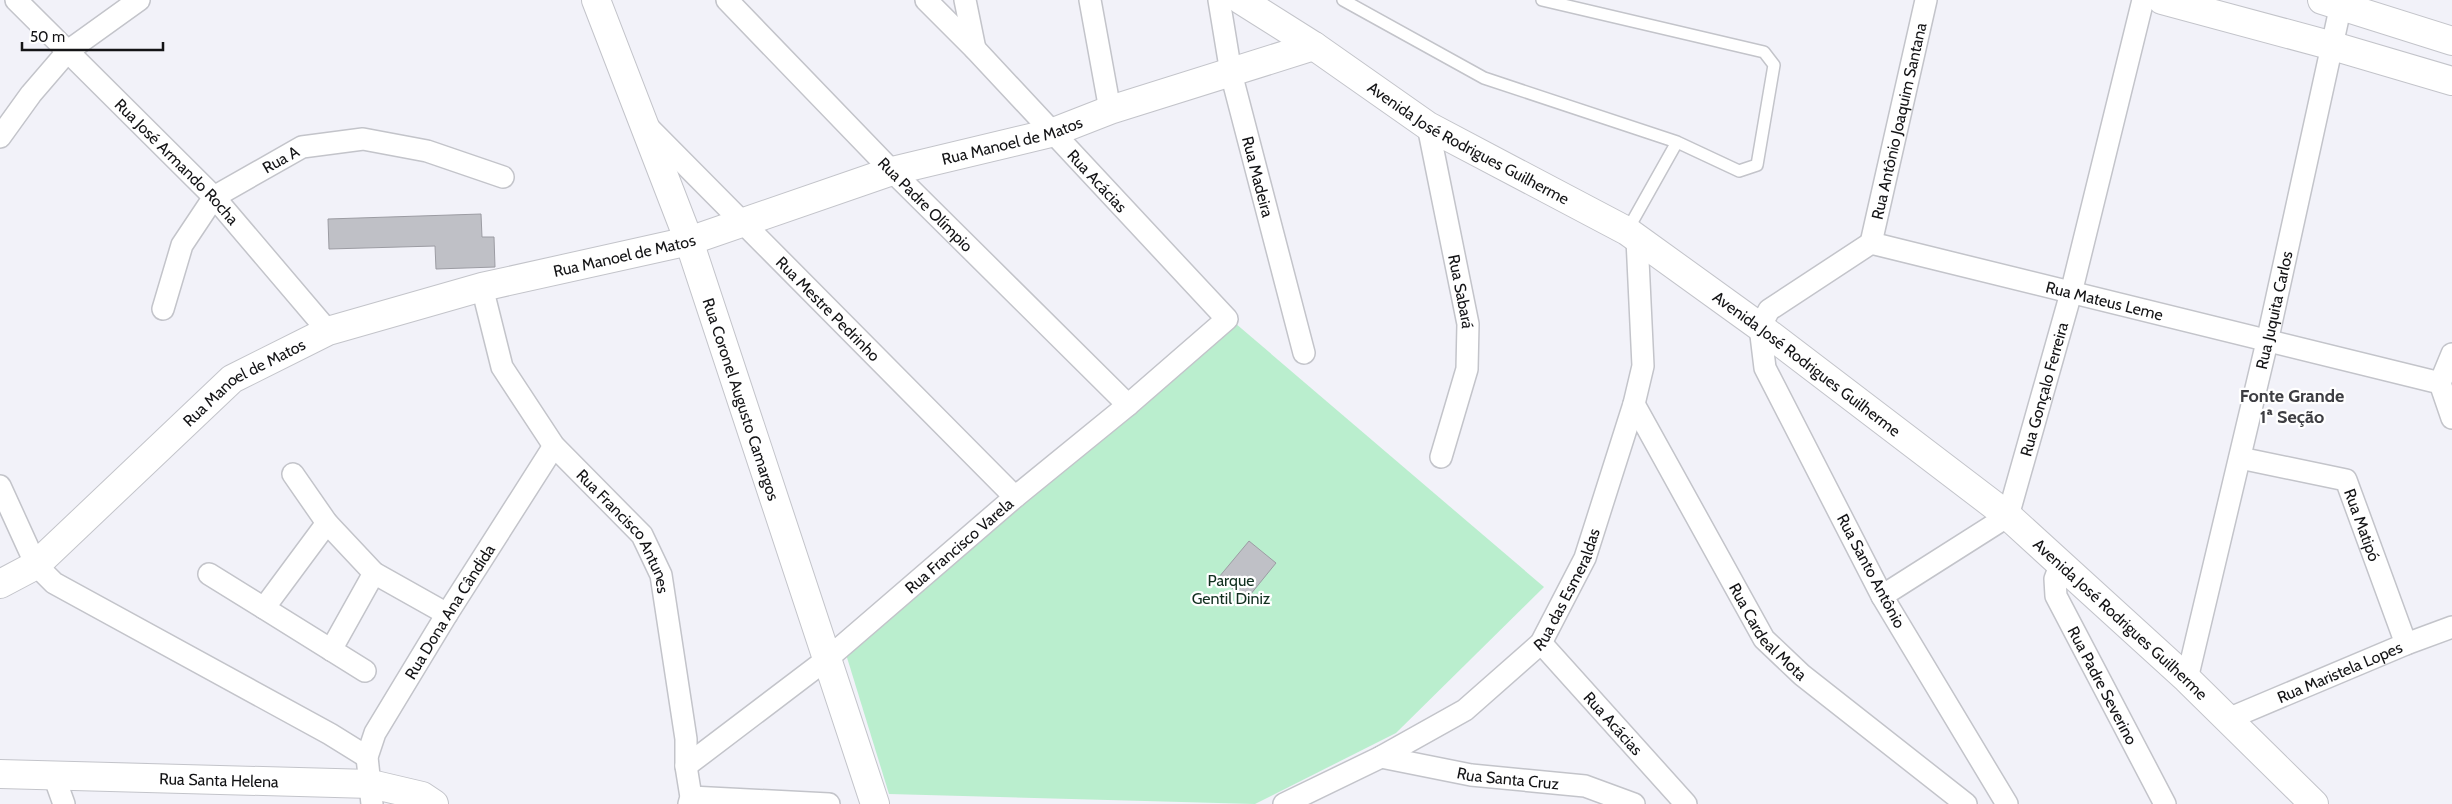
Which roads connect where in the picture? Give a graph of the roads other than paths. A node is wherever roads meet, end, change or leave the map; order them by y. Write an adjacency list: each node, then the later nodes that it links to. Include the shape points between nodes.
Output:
1 (16, 0): 20 (street, Rua José Armando Rocha)
2 (139, 0): 20 (street)
3 (596, 0): 24 (street, Rua Coronel Augusto Camargos)
4 (727, 0): 29 (street, Rua Padre Olímpio)
5 (926, 0): 19 (street, Rua Acácias)
6 (965, 0): 19 (street)
7 (1090, 0): 23 (street)
8 (1219, 0): 21 (street, Rua Madeira)
9 (1241, 0): 17 (street, Avenida José Rodrigues Guilherme)
10 (1342, 0): 28 (lane, via 1484,78)
11 (1542, 0): 28 (lane, via 1764,52 1774,65 1757,166 1739,171)
12 (1926, 0): 35 (street, Rua Antônio Joaquim Santana)
13 (2143, 0): 37 (street, Rua Gonçalo Ferreira)
14 (2162, 0): 18 (street)
15 (2335, 2): 16 (street); 18 (street, Rua Juquita Carlos)
16 (2452, 41)
17 (1314, 46): 21 (street, Rua Manoel de Matos); 25 (street, Avenida José Rodrigues Guilherme)
18 (2333, 46): 22 (street); 42 (street, Rua Juquita Carlos)
19 (975, 49): 26 (street, Rua Acácias)
20 (68, 52): 27 (street, via 31,94); 31 (street, Rua José Armando Rocha)
21 (1231, 73): 23 (street, Rua Manoel de Matos); 43 (street, Rua Madeira)
22 (2452, 80)
23 (1110, 110): 26 (street, Rua Manoel de Matos)
24 (642, 122): 32 (street, Rua Mestre Pedrinho); 34 (street, Rua Coronel Augusto Camargos)
25 (1428, 126): 33 (street, Avenida José Rodrigues Guilherme); 50 (street, Rua Sabará, via 1468,324 1467,369)
26 (1052, 133): 29 (street, Rua Manoel de Matos); 39 (street, Rua Acácias)
27 (0, 137)
28 (1677, 142): 33 (lane)
29 (892, 171): 32 (street, Rua Manoel de Matos); 47 (street, Rua Padre Olímpio)
30 (503, 177): 31 (street, Rua A, via 427,151 363,139 302,147)
31 (214, 197): 38 (street, Rua A, via 182,244); 41 (street, Rua José Armando Rocha)
32 (742, 224): 34 (street, Rua Manoel de Matos); 54 (street, Rua Mestre Pedrinho)
33 (1632, 235): 40 (street, Avenida José Rodrigues Guilherme); 46 (street, Rua das Esmeraldas, via 1643,366)
34 (689, 241): 36 (street, Rua Manoel de Matos); 69 (street, Rua Coronel Augusto Camargos)
35 (1871, 244): 37 (street, Rua Mateus Leme); 40 (street, via 1769,310)
36 (482, 288): 41 (street, Rua Manoel de Matos); 49 (street, Rua Francisco Antunes, via 502,367)
37 (2070, 294): 42 (street, Rua Mateus Leme); 55 (street, Rua Gonçalo Ferreira)
38 (163, 309)
39 (1228, 319): 47 (street, Rua Francisco Varela)
40 (1760, 328): 55 (street, Avenida José Rodrigues Guilherme); 62 (street, Rua Santo Antônio, via 1765,368)
41 (328, 331): 58 (street, Rua Manoel de Matos, via 232,379)
42 (2267, 342): 45 (street, Rua Mateus Leme); 51 (street, Rua Juquita Carlos)
43 (1304, 353)
44 (2452, 354): 45 (street)
45 (2440, 383): 48 (street)
46 (1634, 404): 66 (street, Rua das Esmeraldas, via 1585,558); 87 (street, Rua Cardeal Mota, via 1764,639 1802,676)
47 (1128, 405): 54 (street, Rua Francisco Varela)
48 (2452, 418)
49 (554, 446): 64 (street, Rua Dona Ana Cândida); 75 (street, Rua Francisco Antunes, via 642,534 661,575 686,739)
50 (1441, 457)
51 (2240, 458): 67 (street, Rua Matipó, via 2346,480); 71 (street, Rua Juquita Carlos)
52 (293, 474): 56 (street)
53 (0, 487): 58 (street)
54 (1015, 497): 69 (street, Rua Francisco Varela)
55 (2008, 516): 57 (street, Avenida José Rodrigues Guilherme); 62 (street)
56 (327, 523): 59 (street); 63 (street)
57 (2061, 563): 71 (street, Avenida José Rodrigues Guilherme); 89 (street, Rua Padre Severino, via 2055,579 2056,596)
58 (36, 565): 61 (street, Rua Manoel de Matos); 73 (street, via 54,583)
59 (374, 573): 64 (street); 68 (street)
60 (209, 574): 63 (street)
61 (0, 584)
62 (1882, 596): 88 (street, Rua Santo Antônio)
63 (264, 608): 68 (street)
64 (447, 614): 73 (street, Rua Dona Ana Cândida, via 375,733)
65 (2452, 627): 67 (street, Rua Maristela Lopes)
66 (1541, 642): 74 (street, Rua das Esmeraldas, via 1465,710); 86 (street, Rua Acácias)
67 (2406, 644): 72 (street, Rua Maristela Lopes)
68 (330, 650): 70 (street)
69 (827, 659): 75 (street, Rua Francisco Varela); 83 (street, Rua Coronel Augusto Camargos)
70 (365, 671)
71 (2187, 679): 72 (street, Avenida José Rodrigues Guilherme)
72 (2228, 719): 90 (street, Avenida José Rodrigues Guilherme)
73 (367, 757): 78 (street, Rua Dona Ana Cândida)
74 (1381, 757): 84 (street, Rua das Esmeraldas); 85 (street, Rua Santa Cruz, via 1471,775 1585,786)
75 (686, 766): 79 (street, Rua Francisco Antunes)
76 (0, 774): 77 (street, Rua Santa Helena)
77 (54, 776): 78 (street, Rua Santa Helena); 80 (street)
78 (372, 794): 81 (street, Rua Santa Helena, via 422,796)
79 (690, 800): 82 (street)
80 (64, 804)
81 (434, 804)
82 (829, 804)
83 (874, 804)
84 (1284, 804)
85 (1634, 804)
86 (1686, 804)
87 (1966, 804)
88 (2008, 804)
89 (2165, 804)
90 (2314, 804)

